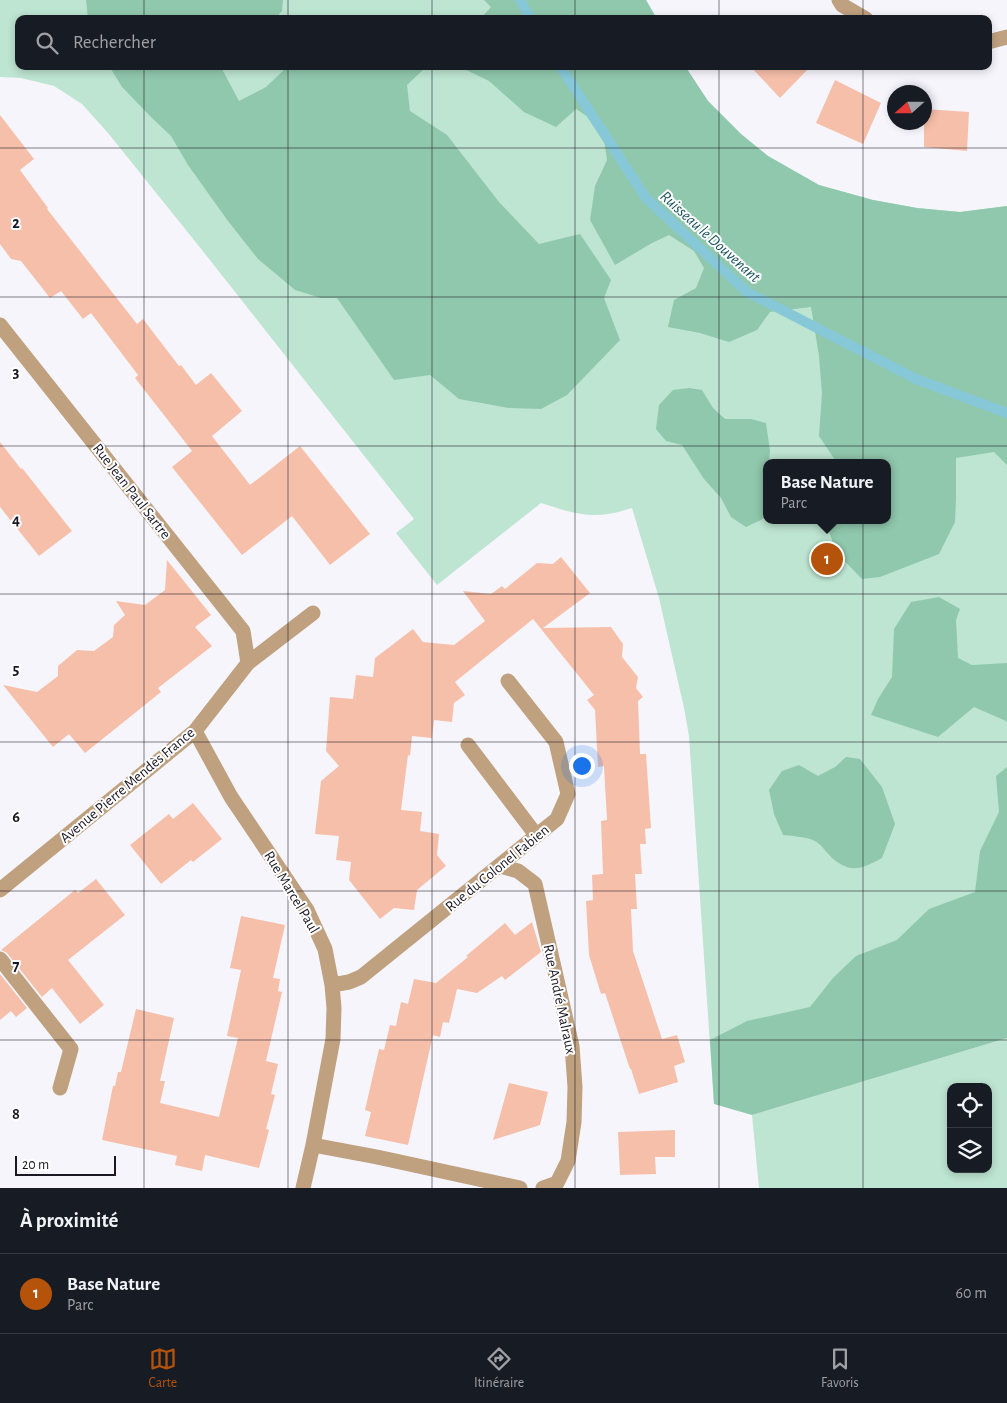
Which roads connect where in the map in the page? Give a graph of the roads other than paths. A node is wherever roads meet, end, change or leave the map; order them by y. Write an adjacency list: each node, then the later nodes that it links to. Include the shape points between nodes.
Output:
1 (839, 0): 2 (street)
2 (859, 15)
3 (1007, 37): 4 (street)
4 (992, 41)
5 (0, 325): 7 (street, Rue Jean Paul Sartre, via 242,631)
6 (313, 613): 7 (street, Avenue Pierre Mendès France)
7 (248, 663): 9 (street, Avenue Pierre Mendès France)
8 (508, 681): 11 (street, Rue du Colonel Fabien, via 556,742 568,794 557,819)
9 (195, 731): 13 (street, Avenue Pierre Mendès France); 15 (street, Rue Marcel Paul, via 231,797 307,910 325,949)
10 (468, 745): 11 (street)
11 (536, 835): 12 (street, Rue du Colonel Fabien)
12 (500, 866): 15 (street, Rue du Colonel Fabien, via 361,977); 18 (street, Rue André Malraux, via 518,871 534,884 572,1046 574,1122)
13 (0, 890)
14 (0, 959): 16 (street, via 71,1049)
15 (332, 984): 17 (street, Rue Marcel Paul, via 333,1039)
16 (60, 1088)
17 (313, 1144): 19 (street, Rue Marcel Paul); 20 (street)
18 (561, 1185): 21 (street, Rue André Malraux)
19 (303, 1188)
20 (520, 1188)
21 (543, 1188)

